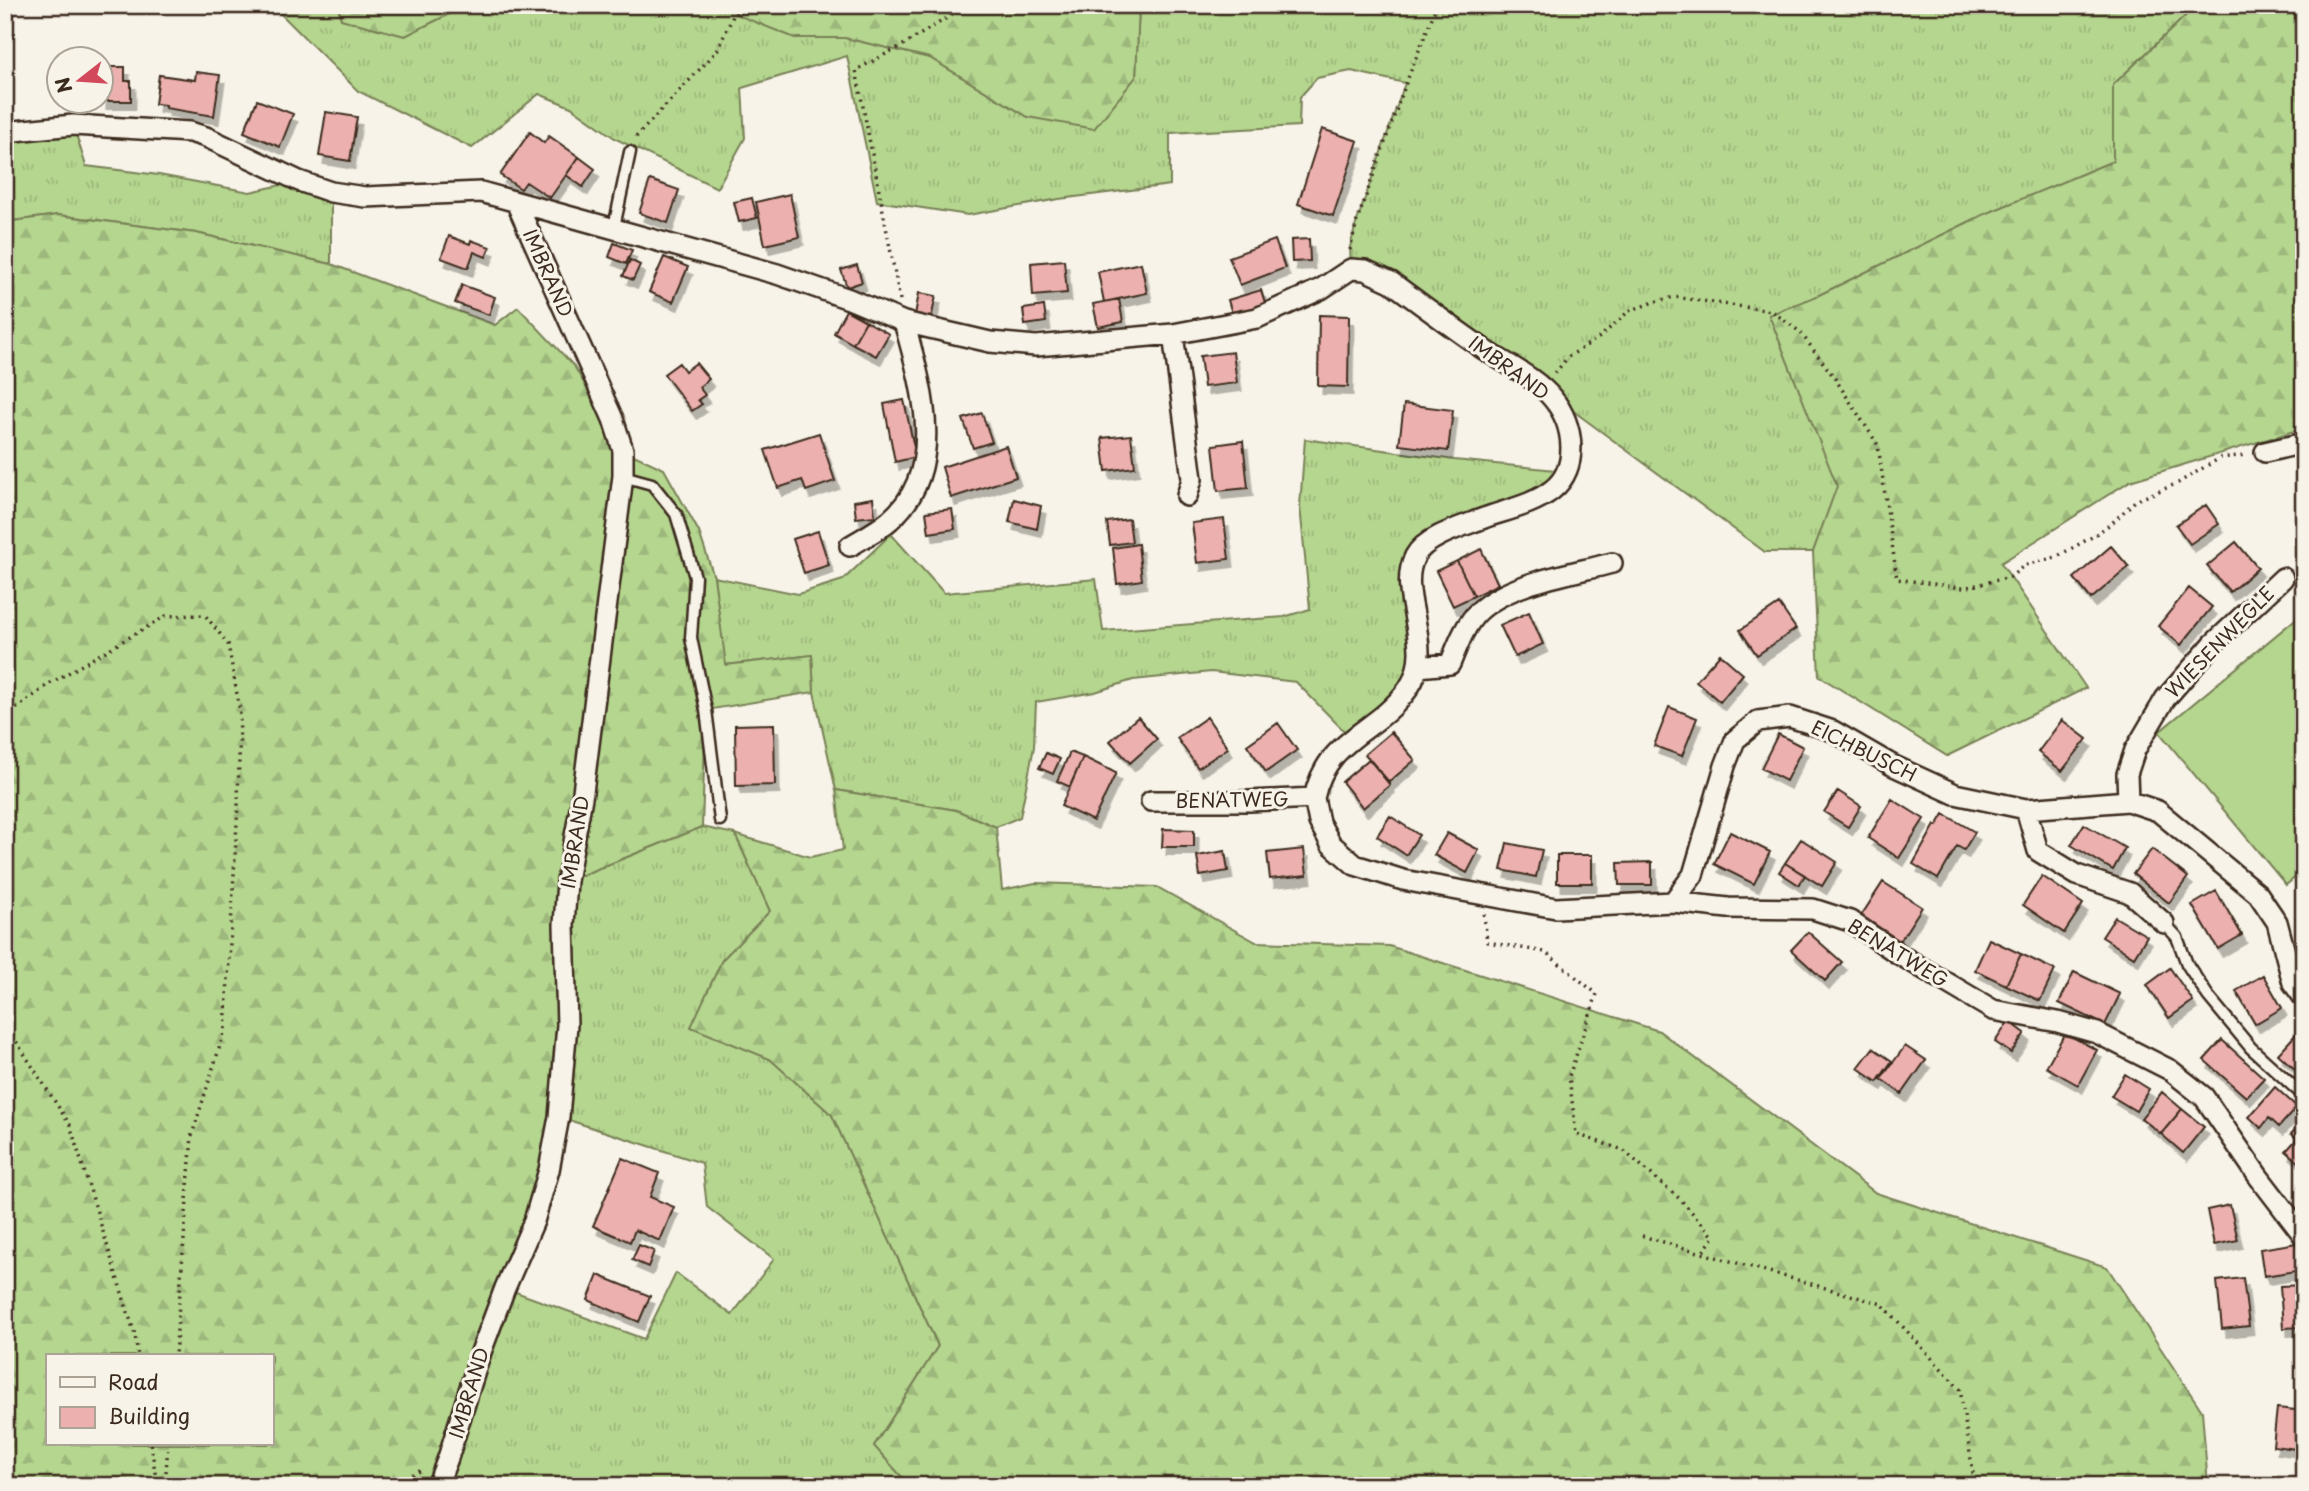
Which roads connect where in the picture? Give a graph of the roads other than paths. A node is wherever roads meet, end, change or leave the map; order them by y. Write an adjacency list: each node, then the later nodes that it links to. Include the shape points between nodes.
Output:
1 (5, 132): 3 (street, IMBRAND, via 73,125 190,132 331,192 365,197 481,192)
2 (630, 152): 4 (lane)
3 (516, 202): 4 (street, IMBRAND); 9 (street, IMBRAND, via 609,410 622,450)
4 (614, 227): 5 (street, IMBRAND, via 777,274)
5 (904, 322): 6 (street, IMBRAND, via 990,342 1036,346); 11 (street, via 923,391 924,462 915,489 891,519)
6 (1173, 334): 10 (street, via 1192,479); 14 (street, IMBRAND, via 1257,317 1321,289 1351,270 1365,270 1391,282 1542,387 1563,413 1570,429 1570,457 1554,489 1539,499 1436,537 1416,554 1410,573 1419,633)
7 (2304, 443): 8 (street)
8 (2265, 452)
9 (623, 476): 19 (lane, via 652,484 676,514 695,577 691,638); 25 (street, IMBRAND, via 568,881 564,925 567,1025 559,1116 534,1221 481,1352)
10 (1186, 496)
11 (850, 546)
12 (1612, 563): 14 (street, via 1513,589 1478,611 1450,664)
13 (2283, 578): 17 (street, WIESENWEGLE, via 2214,643 2165,699 2135,750 2127,774)
14 (1418, 667): 15 (street, BENATWEG, via 1398,702 1330,758)
15 (1314, 798): 16 (street, BENATWEG); 20 (street, BENATWEG, via 1319,822 1331,844 1354,865 1403,880 1556,908)
16 (1151, 801)
17 (2128, 801): 18 (street, EICHBUSCH); 22 (street, via 2158,811 2258,894 2277,922 2293,983)
18 (2026, 809): 20 (street, EICHBUSCH, via 1955,794 1833,731 1801,720 1758,721 1735,740 1693,875); 21 (street, via 2038,851 2077,875 2130,893)
19 (720, 820)
20 (1673, 902): 24 (street, BENATWEG, via 1813,909 1850,921 1993,1010 2098,1033 2171,1070 2204,1097)
21 (2164, 923): 23 (lane, via 2177,937 2187,964 2208,996 2251,1048)
22 (2304, 998)
23 (2304, 1096)
24 (2304, 1236)
25 (437, 1486)

